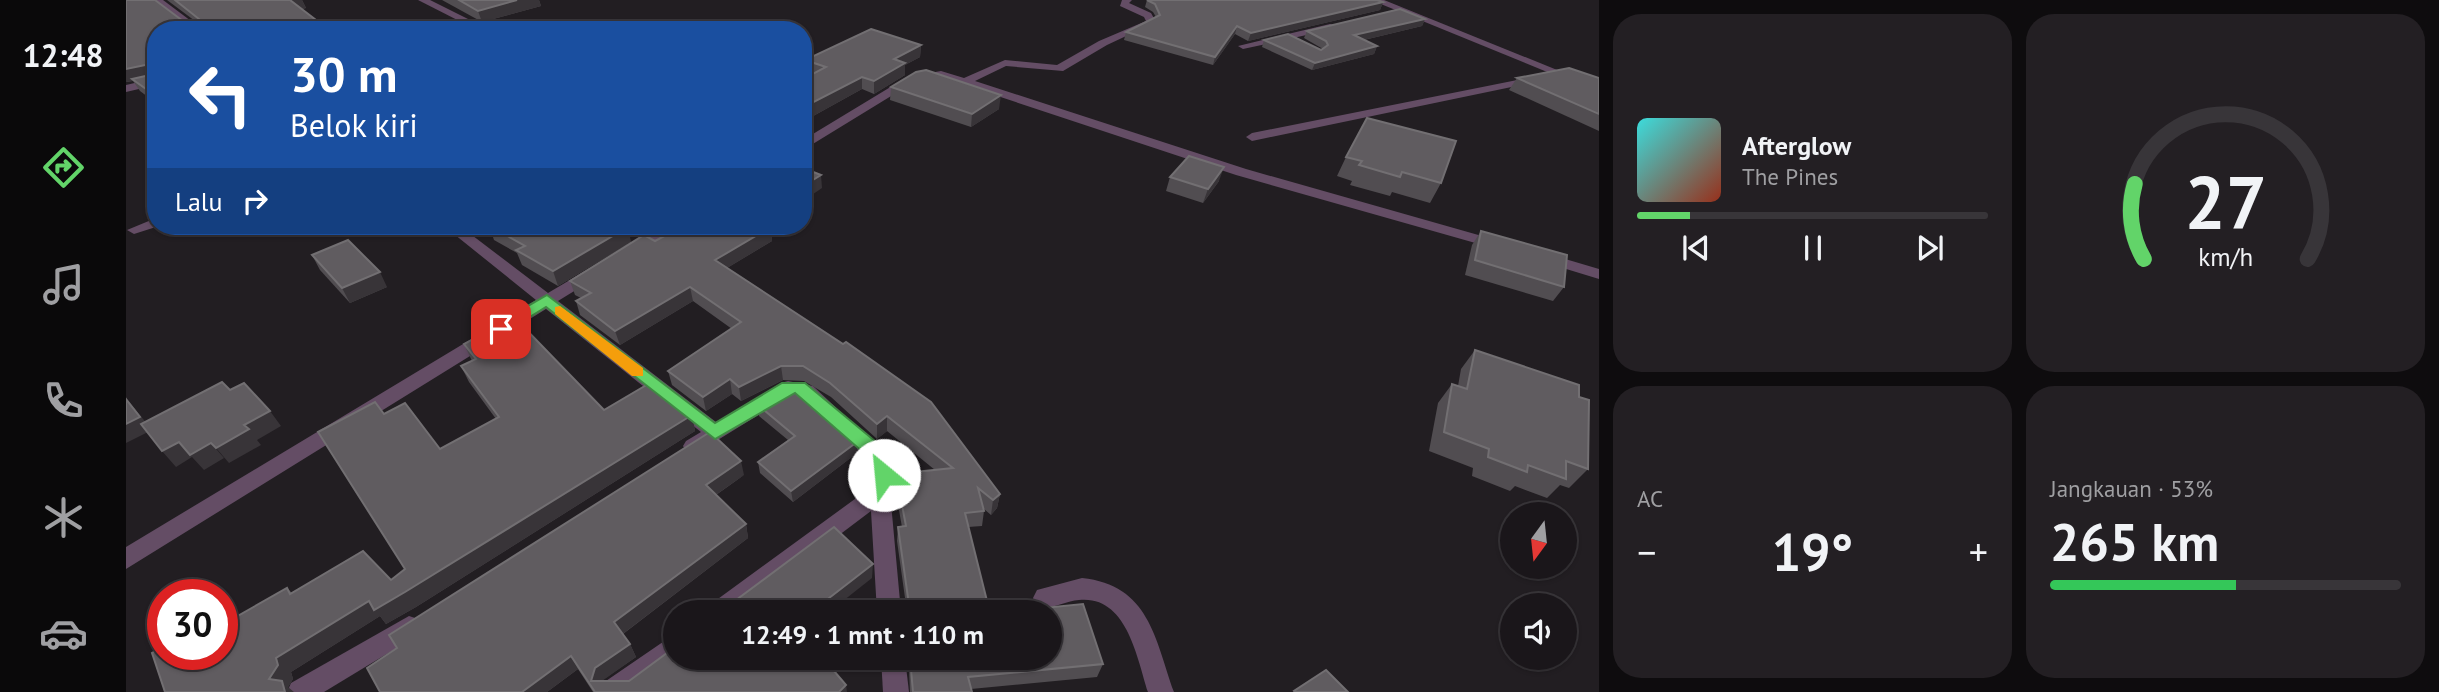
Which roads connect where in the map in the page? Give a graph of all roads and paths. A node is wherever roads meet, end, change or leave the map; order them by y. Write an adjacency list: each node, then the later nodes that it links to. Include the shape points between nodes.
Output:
1 (158, 0): 7 (street)
2 (423, 0): 8 (street)
3 (1127, 0): 13 (street, via 1123,4 1148,15 1151,22 1059,69 1005,63)
4 (1376, 0): 5 (street)
5 (1402, 10): 6 (street); 16 (street, via 1568,75)
6 (1377, 16)
7 (186, 21)
8 (466, 21)
9 (1339, 25): 10 (street)
10 (1288, 36): 11 (street); 12 (street)
11 (1242, 46)
12 (1308, 47)
13 (967, 81): 17 (street, via 936,73 911,79); 22 (street, via 1241,172)
14 (147, 83): 15 (street)
15 (126, 89)
16 (1252, 137)
17 (812, 140)
18 (147, 225): 19 (street)
19 (134, 230)
20 (463, 235): 25 (street)
21 (657, 235): 25 (street)
22 (1506, 247)
23 (1533, 255): 24 (street)
24 (1599, 274)
25 (547, 300): 26 (street); 29 (street)
26 (715, 432): 27 (street); 28 (street, via 777,393 799,387 880,456 885,467)
27 (680, 454)
28 (880, 492): 31 (street); 32 (street)
29 (126, 559)
30 (1045, 598): 39 (street, via 1082,589 1118,598 1132,616)
31 (735, 600)
32 (888, 600)
33 (425, 617): 36 (street)
34 (663, 655): 37 (street)
35 (894, 670): 38 (street)
36 (300, 692)
37 (612, 692)
38 (895, 692)
39 (1161, 692)

